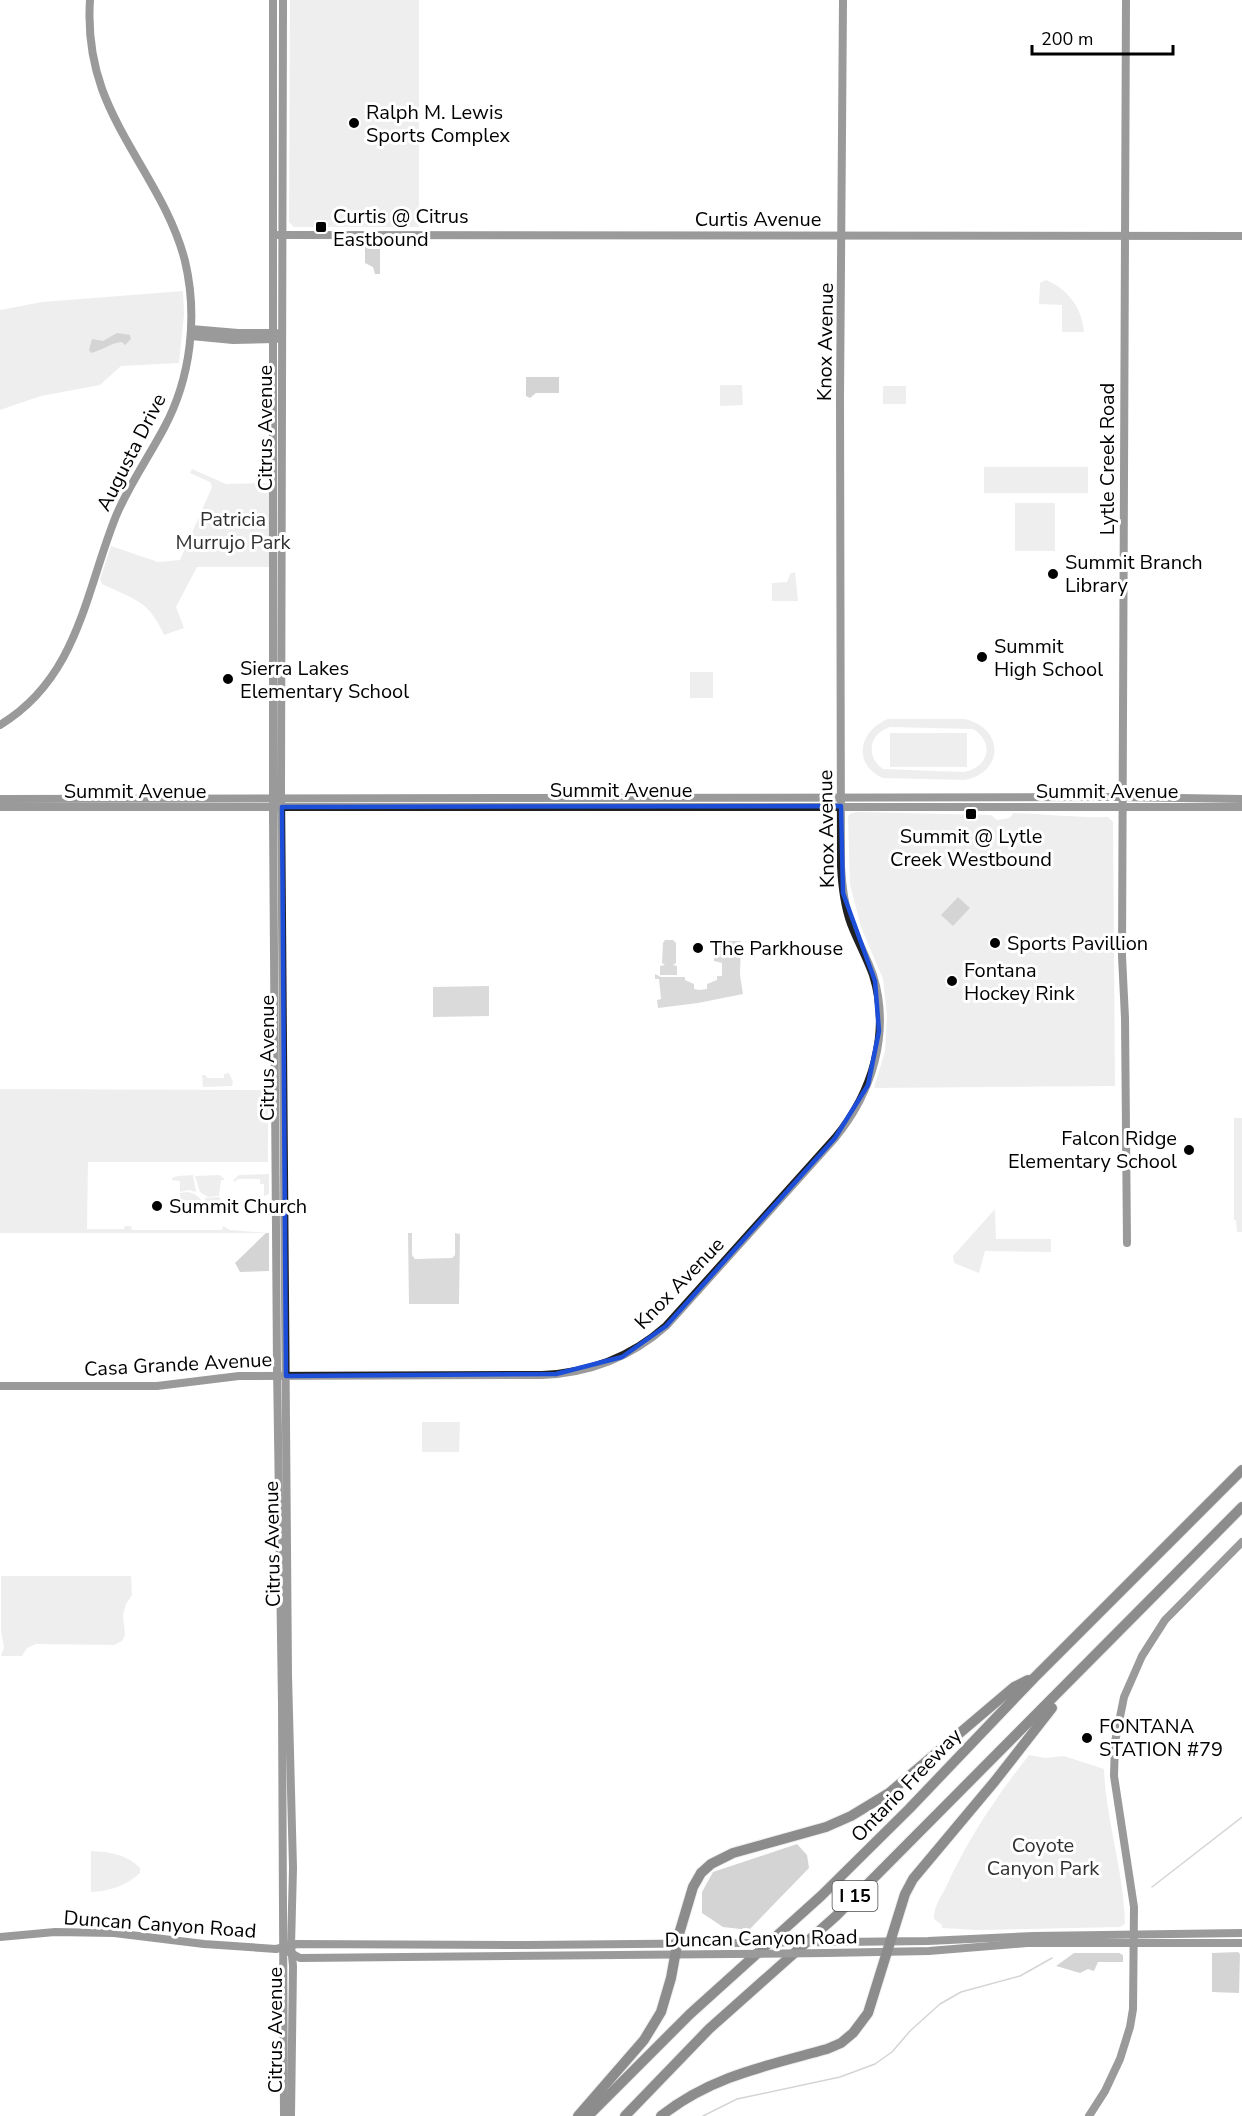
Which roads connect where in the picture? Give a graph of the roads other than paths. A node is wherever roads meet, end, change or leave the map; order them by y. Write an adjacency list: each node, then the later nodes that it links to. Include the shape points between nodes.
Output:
1 (90, 0): 10 (main road, Augusta Drive, via 98,77 109,106 175,230 185,261)
2 (273, 0): 6 (main road, Citrus Avenue)
3 (283, 0): 6 (main road, Citrus Avenue)
4 (843, 0): 8 (main road, Knox Avenue)
5 (1126, 0): 7 (main road, Lytle Creek Road)
6 (277, 235): 8 (main road, Curtis Avenue); 11 (main road, Citrus Avenue); 12 (main road, Citrus Avenue)
7 (1125, 235): 8 (main road, Curtis Avenue); 9 (main road, Curtis Avenue); 14 (main road, Lytle Creek Road)
8 (843, 236): 17 (main road, Knox Avenue)
9 (1242, 236)
10 (191, 332): 11 (main road, via 232,340); 13 (main road, Augusta Drive, via 188,362 176,403 117,516 72,645 40,692)
11 (273, 336): 12 (main road); 18 (main road, Citrus Avenue)
12 (282, 336): 18 (main road, Citrus Avenue)
13 (0, 725)
14 (1123, 797): 16 (main road, Summit Avenue); 17 (main road, Summit Avenue); 21 (main road, Lytle Creek Road)
15 (0, 799): 18 (main road, Summit Avenue)
16 (1242, 799)
17 (841, 802): 18 (main road, Summit Avenue); 21 (main road, Summit Avenue); 23 (main road, Knox Avenue, via 843,893 851,924 872,972 879,1004 872,1073 849,1121 666,1326 622,1357 570,1373)
18 (277, 803): 19 (main road, Summit Avenue); 23 (main road, Citrus Avenue)
19 (0, 807)
20 (1242, 807): 21 (main road, Summit Avenue)
21 (1122, 808): 22 (main road, Lytle Creek Road)
22 (1127, 1243)
23 (281, 1376): 24 (main road, Casa Grande Avenue, via 227,1377 170,1386); 36 (main road, Citrus Avenue); 37 (main road, Citrus Avenue, via 293,1868)
24 (0, 1386)
25 (1242, 1470): 29 (highway, Ontario Freeway / I 15)
26 (1242, 1508): 28 (highway, I 15)
27 (1242, 1542): 32 (main road, via 1166,1620 1142,1656 1124,1697 1115,1742 1114,1776 1133,1890)
28 (1081, 1671): 35 (highway, via 913,1879); 43 (highway, I 15, via 836,1916 709,2029)
29 (1034, 1678): 33 (highway, via 1014,1688 889,1793 851,1816 826,1827 733,1853 711,1864 693,1887); 42 (highway, Ontario Freeway / I 15, via 829,1888 690,2014)
30 (1242, 1933): 32 (main road, Duncan Canyon Road)
31 (0, 1936): 36 (main road, Duncan Canyon Road, via 114,1933)
32 (1134, 1938): 34 (main road, Duncan Canyon Road); 35 (main road, Duncan Canyon Road, via 943,1950); 45 (main road, via 1130,2027 1115,2071)
33 (676, 1943): 35 (main road, Duncan Canyon Road, bridge, via 837,1942); 37 (main road, Duncan Canyon Road, via 297,1944); 38 (highway)
34 (1242, 1943)
35 (888, 1947): 38 (main road, Duncan Canyon Road, bridge, via 826,1953); 44 (highway, via 868,2013 841,2043 734,2074 705,2086)
36 (282, 1949): 37 (main road, Duncan Canyon Road); 39 (main road, Citrus Avenue)
37 (291, 1950): 38 (main road, Duncan Canyon Road, via 300,1958); 40 (main road, Citrus Avenue)
38 (674, 1955): 41 (highway, via 661,2012 652,2028)
39 (284, 2116)
40 (291, 2116)
41 (578, 2116)
42 (588, 2116)
43 (625, 2116)
44 (661, 2116)
45 (1089, 2116)

